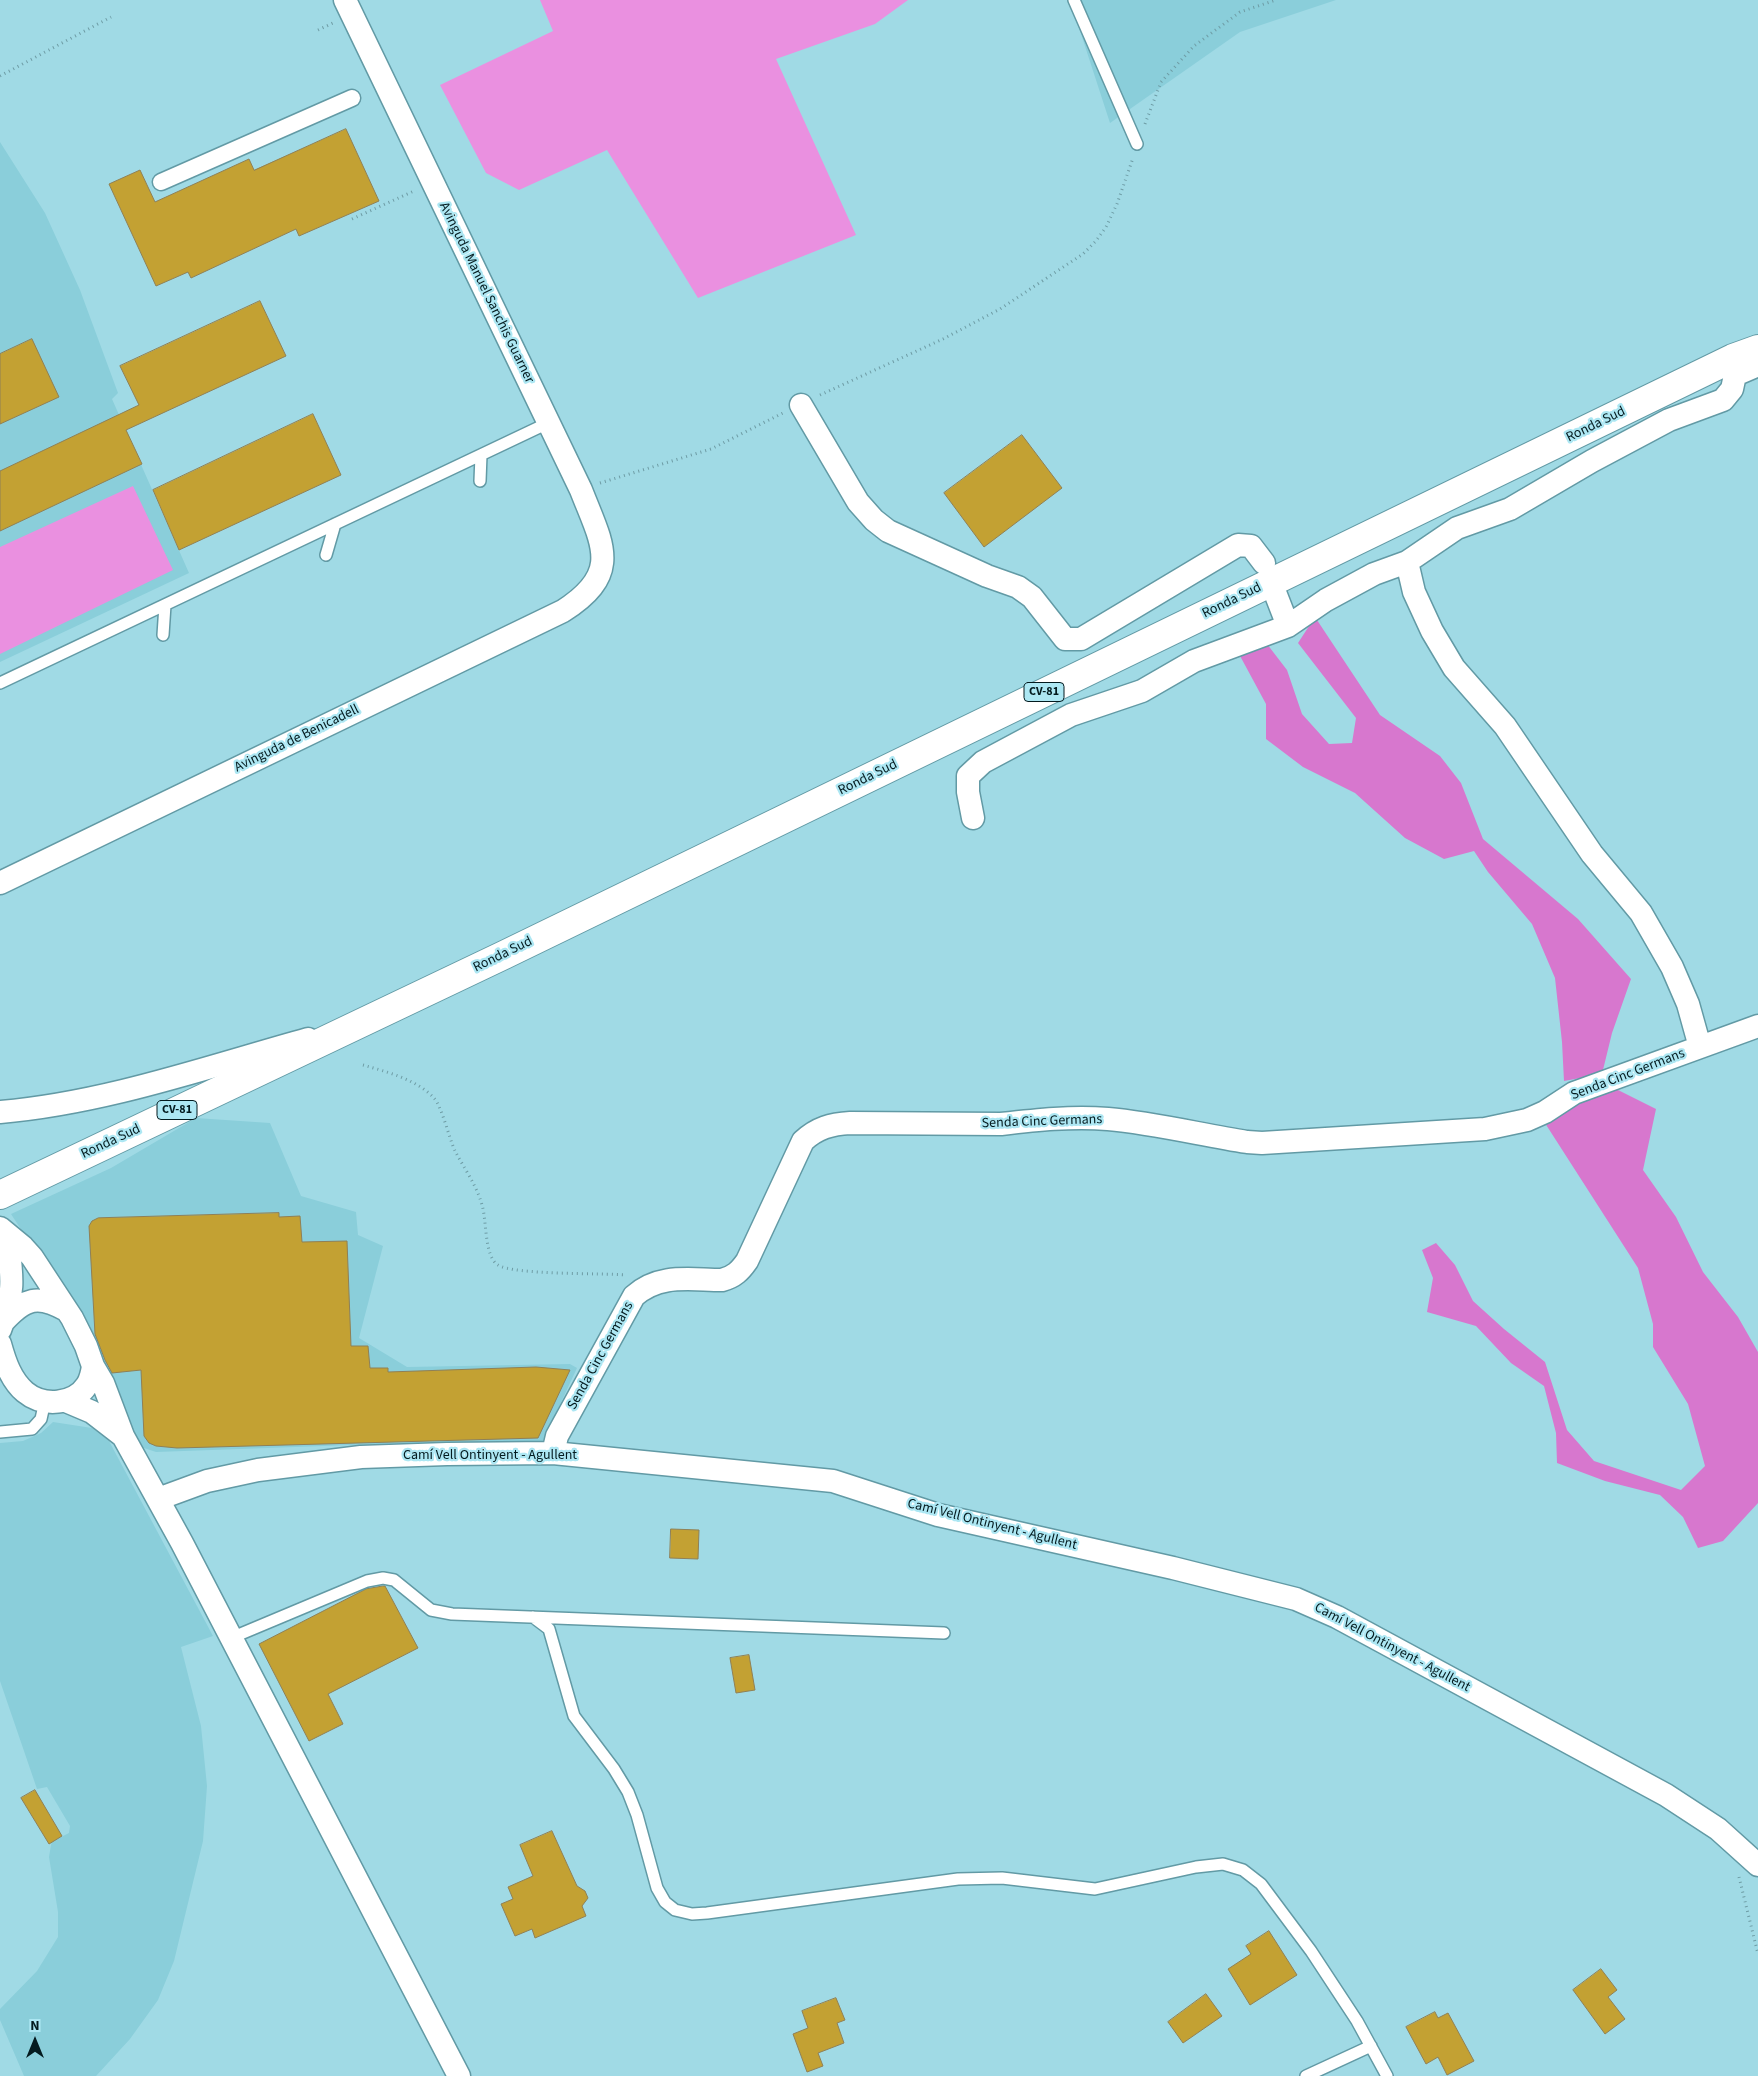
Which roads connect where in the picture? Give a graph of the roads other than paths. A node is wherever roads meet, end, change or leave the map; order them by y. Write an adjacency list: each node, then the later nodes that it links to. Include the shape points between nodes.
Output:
1 (346, 0): 9 (street, Avinguda Manuel Sanchis Guarner)
2 (1074, 0): 4 (lane)
3 (352, 98): 5 (street)
4 (1137, 144)
5 (161, 182)
6 (1758, 339): 7 (main road, CV-81)
7 (1750, 358): 14 (street, via 1735,374 1732,388 1723,400 1669,420 1510,509 1457,528); 24 (main road, Ronda Sud / CV-81)
8 (801, 405): 15 (street, via 858,502 874,520 897,535 1018,587 1032,597 1065,639 1081,639 1238,545 1252,546)
9 (548, 423): 10 (lane); 16 (street, Avinguda Manuel Sanchis Guarner, via 581,490 604,553 603,565)
10 (481, 455): 11 (lane); 12 (lane)
11 (480, 482)
12 (335, 524): 13 (lane); 18 (lane)
13 (326, 555)
14 (1407, 562): 19 (street, via 1342,591); 26 (street, via 1414,592 1454,668 1505,726 1592,854 1642,913 1672,967 1688,1004)
15 (1264, 564)
16 (590, 590): 23 (street, Avinguda de Benicadell, via 579,601 542,622)
17 (1276, 595): 19 (street)
18 (165, 605): 20 (lane); 21 (lane)
19 (1288, 626): 22 (street, via 1194,660 1142,691 1071,714 983,762 968,776)
20 (163, 634)
21 (0, 683)
22 (973, 818)
23 (0, 883)
24 (355, 1026): 27 (street, via 160,1081 70,1102); 28 (main road, Ronda Sud / CV-81)
25 (1758, 1026): 26 (street, Senda Cinc Germans)
26 (1700, 1047): 39 (street, Senda Cinc Germans, via 1574,1094 1527,1120 1485,1129 1262,1143 1109,1119 1001,1124 833,1124 812,1133 803,1141 740,1272 722,1280 670,1279 645,1286 634,1296 563,1424)
27 (0, 1112)
28 (0, 1195)
29 (3, 1232): 30 (street, via 32,1257); 31 (street, via 12,1282)
30 (66, 1310): 31 (street, via 48,1300 30,1302 20,1305); 33 (street)
31 (2, 1326)
32 (0, 1344): 34 (street, via 14,1380)
33 (93, 1366): 36 (street, via 91,1379 82,1391); 38 (street)
34 (24, 1391): 35 (street); 36 (street, via 30,1396)
35 (0, 1392)
36 (56, 1401): 37 (lane, via 32,1429); 38 (street, via 92,1412)
37 (0, 1432)
38 (124, 1436): 40 (street)
39 (553, 1453): 40 (street, Camí Vell Ontinyent - Agullent, via 361,1457 258,1470 207,1481); 44 (street, Camí Vell Ontinyent - Agullent, via 833,1481 938,1515 1296,1599 1337,1617 1666,1795 1718,1829)
40 (158, 1499): 43 (street)
41 (533, 1617): 42 (lane); 43 (lane, via 452,1614 431,1610 394,1580 383,1578 367,1581); 45 (lane, via 549,1629 574,1716 628,1792 638,1815 657,1888 665,1902 675,1910 707,1913 958,1879 1002,1878 1095,1889 1223,1864 1243,1870 1261,1884 1311,1951)
42 (944, 1633)
43 (231, 1638): 46 (street)
44 (1758, 1865)
45 (1371, 2046): 47 (lane); 48 (lane)
46 (459, 2076)
47 (1306, 2076)
48 (1387, 2076)

